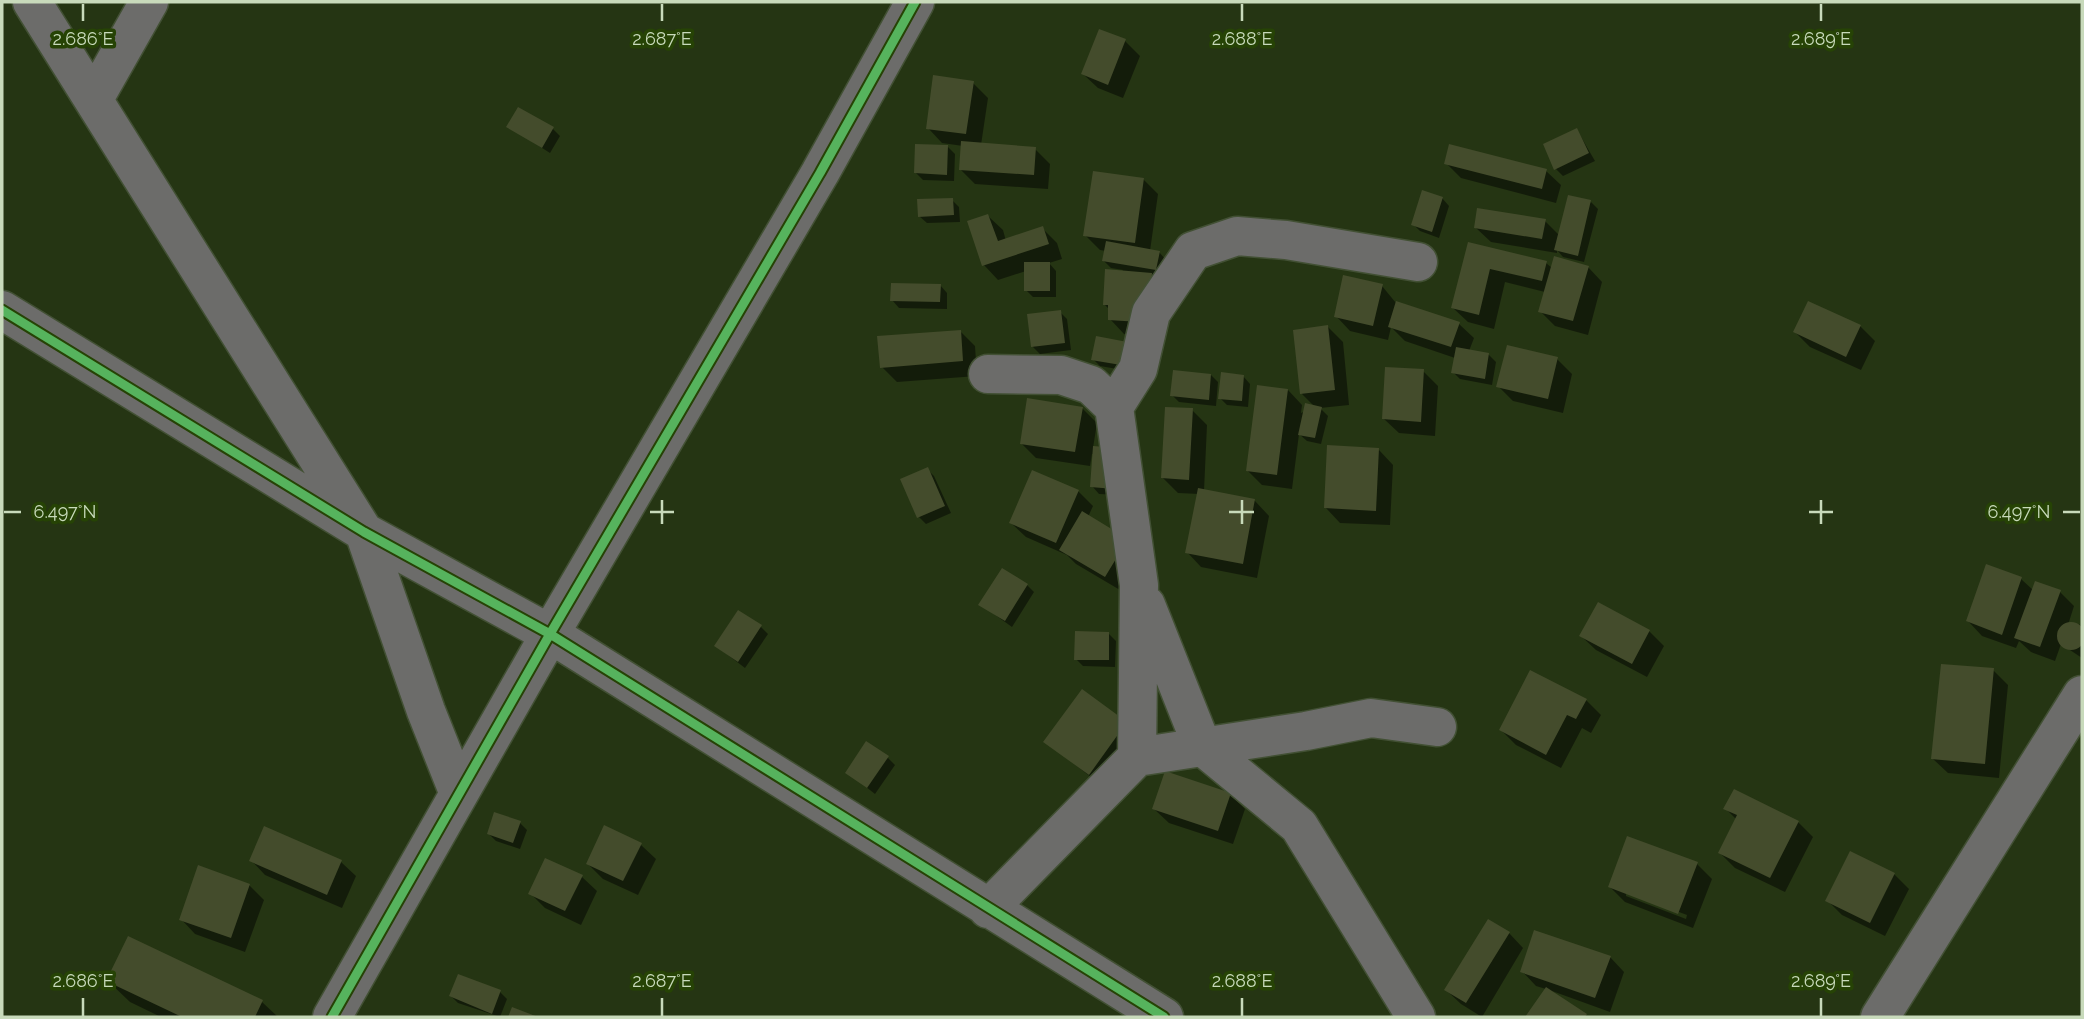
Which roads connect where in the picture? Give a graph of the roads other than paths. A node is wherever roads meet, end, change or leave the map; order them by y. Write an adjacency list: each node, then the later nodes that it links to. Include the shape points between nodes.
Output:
1 (32, 2): 4 (street)
2 (149, 2): 4 (street)
3 (915, 2): 11 (street)
4 (94, 99): 9 (street)
5 (1418, 262): 8 (street, via 1237,236 1193,251 1151,313 1138,369)
6 (2, 310): 9 (street)
7 (988, 374): 8 (street, via 1061,375 1091,385)
8 (1114, 407): 10 (street)
9 (364, 532): 11 (street); 17 (street)
10 (1139, 585): 15 (street); 16 (street)
11 (550, 634): 17 (street); 18 (street)
12 (2082, 695): 14 (street)
13 (1437, 727): 15 (street, via 1371,718)
14 (2068, 738): 22 (street)
15 (1202, 746): 16 (street); 21 (street, via 1299,826)
16 (1137, 757): 18 (street)
17 (460, 794): 19 (street)
18 (988, 909): 20 (street)
19 (332, 1017)
20 (1164, 1017)
21 (1416, 1017)
22 (1880, 1017)

